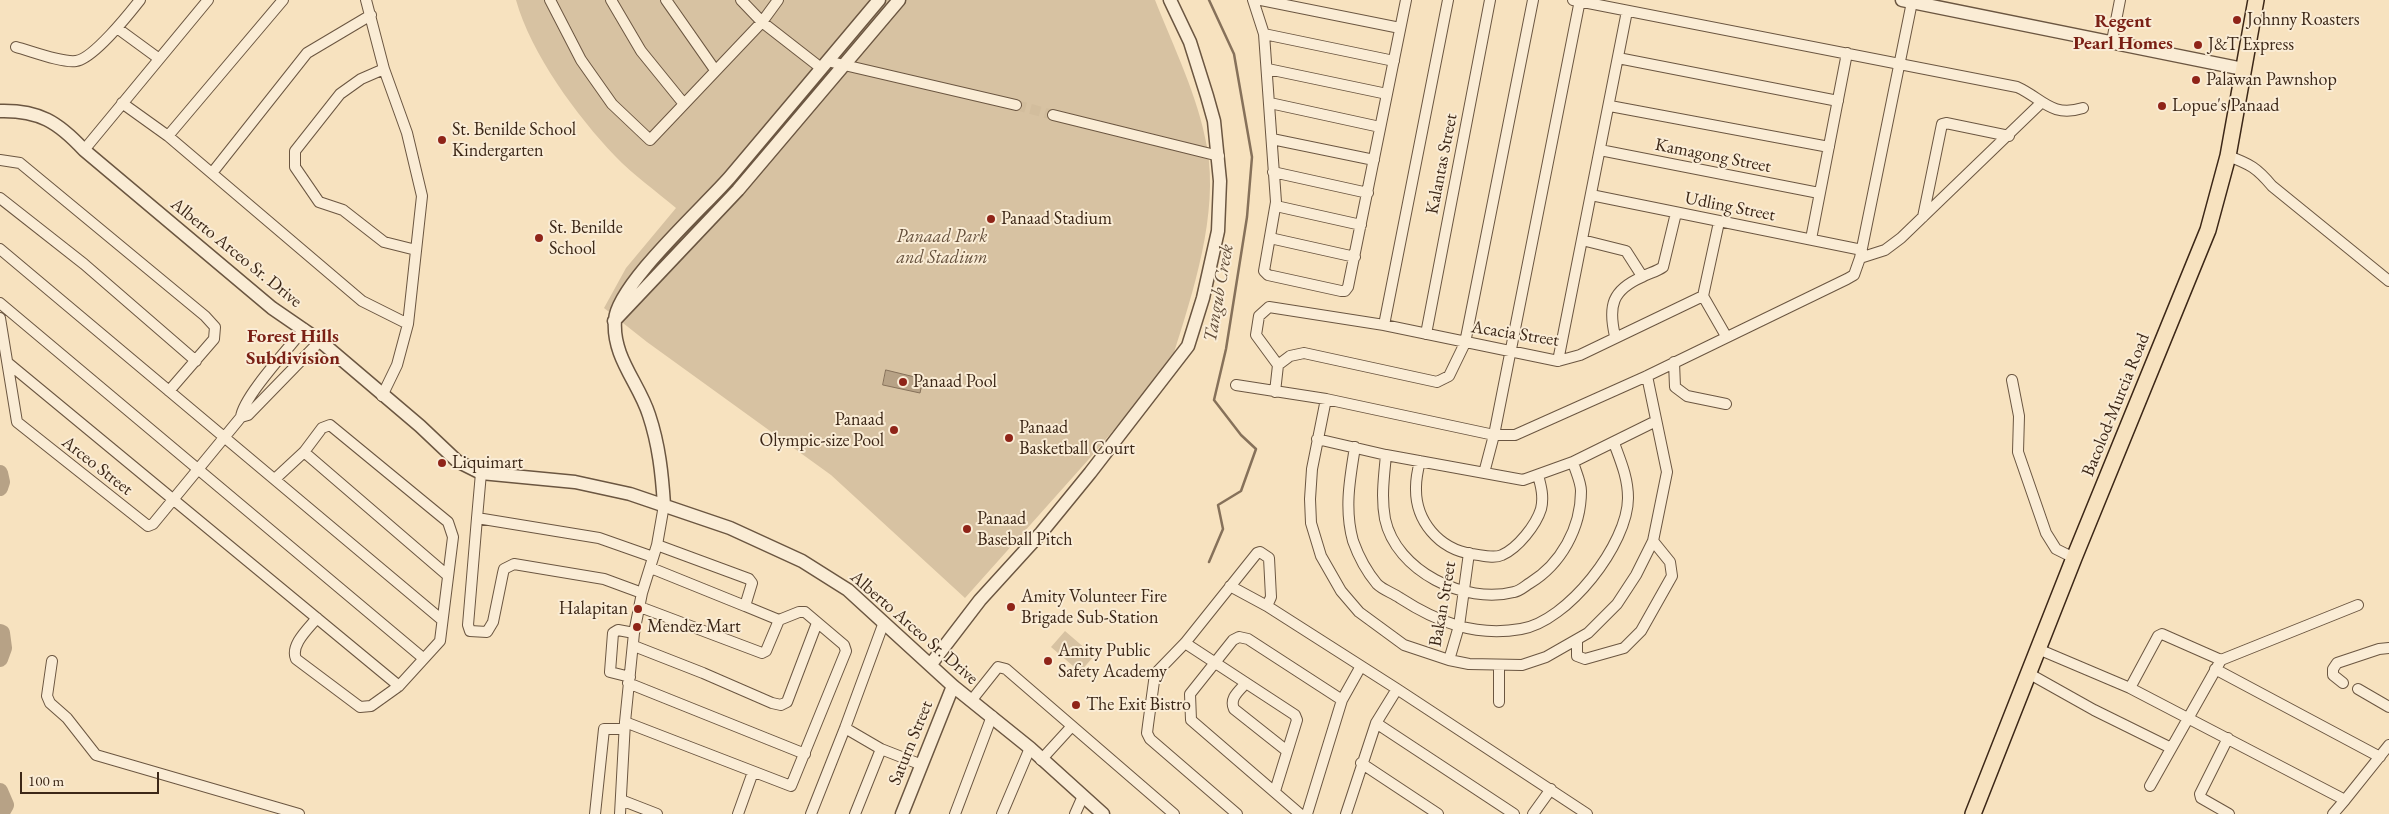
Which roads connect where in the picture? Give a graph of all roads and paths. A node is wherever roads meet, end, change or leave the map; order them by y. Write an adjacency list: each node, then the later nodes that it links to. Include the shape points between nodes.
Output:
1 (140, 0): 26 (street)
2 (208, 0): 32 (street)
3 (283, 0): 54 (street)
4 (366, 0): 24 (street)
5 (550, 0): 46 (street, via 581,60 612,104 650,140)
6 (611, 0): 46 (street, via 641,51)
7 (666, 0): 41 (street)
8 (742, 0): 25 (street)
9 (778, 0): 25 (street)
10 (879, 0): 36 (street)
11 (899, 0): 37 (street)
12 (1170, 0): 60 (street, via 1190,42 1204,87 1214,121)
13 (1253, 0): 28 (street)
14 (1261, 0): 27 (street)
15 (1406, 0): 27 (street)
16 (1448, 0): 89 (street)
17 (1490, 0): 91 (street, Kalantas Street)
18 (1532, 0): 95 (street)
19 (1578, 0): 23 (street); 96 (street)
20 (2120, 0): 29 (street)
21 (2256, 0): 38 (main road, Bacolod-Murcia Road)
22 (1907, 1): 29 (street); 35 (street)
23 (1627, 11): 31 (street); 33 (street)
24 (371, 14): 39 (street); 65 (street, via 307,53)
25 (762, 22): 36 (street); 41 (street)
26 (117, 28): 30 (street, via 85,59 75,62); 32 (street)
27 (1400, 28): 34 (street)
28 (1264, 34): 34 (street); 40 (street)
29 (2112, 41): 38 (street)
30 (16, 47)
31 (1847, 53): 35 (street); 43 (street)
32 (158, 58): 44 (street)
33 (1618, 58): 43 (street); 49 (street)
34 (1394, 61): 42 (street)
35 (1899, 62): 45 (street, via 2017,87 2030,92); 80 (street)
36 (824, 65): 37 (street); 87 (street, via 728,179 652,260 617,306)
37 (842, 66): 48 (street); 87 (street, via 738,190)
38 (2243, 68): 61 (main road, Bacolod-Murcia Road)
39 (384, 69): 79 (street, via 407,133 422,196); 79 (street, via 361,79 340,94 295,151 295,168 319,202 343,210 384,242)
40 (1268, 69): 42 (street); 47 (street)
41 (715, 70): 46 (street)
42 (1387, 94): 53 (street)
43 (1838, 101): 57 (street)
44 (122, 102): 54 (street); 58 (street)
45 (2041, 103): 50 (street, via 2071,112); 55 (street)
46 (684, 104)
47 (1270, 104): 53 (street); 56 (street)
48 (1016, 105)
49 (1610, 106): 57 (street); 59 (street)
50 (2082, 108)
51 (0, 111): 58 (street, Alberto Arceo Sr. Drive, via 20,111 37,116 64,129)
52 (1053, 115): 60 (street)
53 (1380, 127): 63 (street)
54 (168, 136): 65 (street)
55 (2009, 136): 72 (street); 72 (street, via 1946,122 1942,124)
56 (1272, 139): 63 (street); 64 (street)
57 (1829, 147): 67 (street)
58 (84, 150): 90 (street, Alberto Arceo Sr. Drive, via 272,308)
59 (1600, 150): 67 (street, Kamagong Street); 68 (street)
60 (1218, 156): 164 (street, via 1218,231 1188,346 1090,473 980,600)
61 (2228, 156): 83 (street, via 2249,163 2272,186); 137 (main road, Bacolod-Murcia Road, via 2208,230)
62 (0, 160): 98 (street, via 20,163 205,316 215,327 214,339)
63 (1374, 160): 66 (street)
64 (1273, 172): 66 (street); 70 (street)
65 (212, 173): 88 (street, via 362,301)
66 (1368, 193): 74 (street)
67 (1820, 193): 76 (street)
68 (1591, 195): 71 (street, Udling Street); 77 (street)
69 (0, 198): 98 (street, via 84,264)
70 (1276, 206): 74 (street); 75 (street)
71 (1676, 213): 73 (street, Udling Street); 82 (street, via 1663,267)
72 (1923, 217): 80 (street, via 1886,250)
73 (1719, 222): 76 (street, Udling Street); 84 (street)
74 (1361, 225): 81 (street)
75 (1270, 238): 81 (street); 81 (street, via 1264,271 1268,276 1345,291)
76 (1811, 239): 80 (street, Udling Street)
77 (1582, 240): 82 (street, via 1626,251); 99 (street)
78 (0, 249): 107 (street)
79 (416, 250): 88 (street)
80 (1861, 254): 93 (street, via 1854,275)
81 (1355, 257)
82 (1642, 276): 92 (street, via 1620,290 1614,301 1611,318)
83 (2389, 281)
84 (1703, 296): 92 (street, Acacia Street); 93 (street)
85 (0, 303): 125 (street)
86 (0, 318): 101 (street, Arceo Street)
87 (614, 322): 131 (street, via 617,346 649,413 660,459)
88 (408, 324): 110 (street, via 397,365)
89 (1384, 325): 91 (street, Acacia Street); 103 (street, Acacia Street, via 1266,308 1259,316 1256,335)
90 (304, 329): 94 (street, Alberto Arceo Sr. Drive); 97 (street)
91 (1426, 334): 95 (street, Acacia Street)
92 (1615, 336): 99 (street, Acacia Street, via 1580,355)
93 (1726, 336): 100 (street)
94 (320, 341): 102 (street); 110 (street, Alberto Arceo Sr. Drive)
95 (1465, 343): 96 (street, Acacia Street); 103 (street, via 1449,376 1437,382 1304,353 1290,356)
96 (1511, 350): 99 (street, Acacia Street); 116 (street)
97 (286, 354): 102 (street); 108 (street)
98 (196, 361): 107 (street)
99 (1558, 361)
100 (1674, 362): 104 (street); 113 (street, via 1675,387 1681,394)
101 (8, 363): 130 (street); 130 (street, Arceo Street, via 14,414 22,427 148,526)
102 (298, 364): 112 (street)
103 (1278, 366): 109 (street)
104 (1647, 376): 115 (street); 116 (street, via 1515,435)
105 (2012, 380): 137 (street, via 2019,416 2018,452 2046,533 2056,549)
106 (1236, 385): 109 (street)
107 (169, 391): 117 (street)
108 (254, 391): 112 (street); 114 (street, via 242,409)
109 (1275, 392): 111 (street)
110 (382, 396): 126 (street, Alberto Arceo Sr. Drive, via 457,461)
111 (1326, 398): 116 (street); 118 (street)
112 (264, 399): 114 (street, via 248,415)
113 (1726, 404)
114 (241, 417): 117 (street, Arceo Street)
115 (1656, 421): 119 (street); 133 (street, via 1667,472)
116 (1494, 435): 127 (street)
117 (224, 436): 125 (street, Arceo Street); 129 (street)
118 (1318, 438): 120 (street); 160 (street, via 1310,498 1311,523 1321,556 1341,592 1359,612 1404,645)
119 (1614, 443): 124 (street); 152 (street, via 1626,473 1628,500 1622,524 1594,578 1551,618 1522,629 1492,631)
120 (1355, 447): 122 (street); 152 (street, via 1348,490 1353,541 1362,562 1378,585 1434,619)
121 (304, 452): 129 (street); 139 (street); 139 (street, via 322,428 332,426 448,522 453,537)
122 (1386, 455): 123 (street); 141 (street, via 1383,499 1385,520 1392,540 1418,568 1436,581)
123 (1420, 461): 127 (street); 135 (street, via 1416,488 1419,509 1428,528 1456,550)
124 (1573, 462): 128 (street); 141 (street, via 1582,490 1577,519 1555,564 1516,592 1493,596)
125 (198, 469): 130 (street, Arceo Street); 159 (street)
126 (480, 473): 131 (street, Alberto Arceo Sr. Drive, via 575,482); 132 (street)
127 (1484, 473): 128 (street, via 1523,480)
128 (1538, 475): 135 (street, via 1543,491 1541,509 1518,543 1502,556)
129 (276, 478): 148 (street)
130 (174, 498): 147 (street)
131 (664, 505): 134 (street); 150 (street, Alberto Arceo Sr. Drive, via 730,528 802,561 848,590)
132 (477, 518): 136 (street, via 599,538); 142 (street, via 470,631 487,632 493,622 504,569 514,564 604,579)
133 (1653, 541): 154 (street, via 1617,604); 154 (street, via 1670,562 1672,576 1641,631 1624,648 1585,659 1577,656)
134 (657, 545): 136 (street); 144 (street, via 749,579 752,588)
135 (1468, 553): 141 (street, Bakan Street)
136 (653, 557): 138 (street)
137 (2074, 558): 158 (main road, Bacolod-Murcia Road)
138 (651, 568): 142 (street); 144 (street)
139 (448, 575): 148 (street)
140 (1230, 586): 145 (street); 145 (street, via 1256,553 1264,554 1270,558); 155 (street)
141 (1463, 591): 152 (street, Bakan Street)
142 (642, 593): 146 (street)
143 (2358, 605): 161 (street)
144 (745, 606): 149 (street)
145 (1267, 606): 166 (street)
146 (640, 607): 149 (street, via 762,653 766,651); 153 (street)
147 (316, 618): 172 (street); 172 (street, via 295,647 296,659 360,707 371,706)
148 (442, 620): 159 (street, via 440,641)
149 (779, 620): 151 (street, via 802,611)
150 (884, 622): 164 (street, Alberto Arceo Sr. Drive); 186 (street)
151 (817, 624): 156 (street, via 787,702 781,705); 193 (street, via 844,645 846,651)
152 (1459, 626): 160 (street, Bakan Street)
153 (634, 633): 156 (street); 169 (street, via 618,630 613,633 611,644 610,672)
154 (1577, 640): 165 (street, via 1522,665)
155 (1185, 643): 163 (street); 218 (street, via 1155,674 1147,733)
156 (634, 646): 169 (street)
157 (2389, 648): 171 (street, via 2336,664 2333,675)
158 (2038, 649): 168 (main road, Bacolod-Murcia Road); 174 (street)
159 (423, 658): 172 (street)
160 (1449, 660): 165 (street)
161 (2221, 660): 167 (street); 174 (street, via 2162,634)
162 (52, 661): 205 (street, via 47,696 50,703 67,718 96,755)
163 (1214, 661): 170 (street); 177 (street, via 1233,640 1239,637 1248,639); 201 (street, via 1190,694 1191,720)
164 (931, 664): 173 (street, Alberto Arceo Sr. Drive)
165 (1499, 664): 179 (street)
166 (1361, 666): 175 (street); 177 (street)
167 (2214, 669): 182 (street); 194 (street)
168 (2028, 673): 190 (street); 226 (main road, Bacolod-Murcia Road)
169 (629, 680): 184 (street); 193 (street)
170 (1246, 683): 192 (street, via 1295,716 1297,720); 192 (street, via 1233,698 1234,709)
171 (2343, 683)
172 (399, 686)
173 (953, 686): 178 (street, Alberto Arceo Sr. Drive); 197 (street, Saturn Street)
174 (2130, 688): 182 (street)
175 (1396, 689): 183 (street); 200 (street)
176 (2358, 689): 180 (street)
177 (1342, 700): 220 (street)
178 (971, 701): 181 (street, Alberto Arceo Sr. Drive); 185 (street, via 1001,666)
179 (1499, 702)
180 (2389, 707)
181 (992, 716): 189 (street, Alberto Arceo Sr. Drive); 213 (street)
182 (2190, 718): 187 (street); 190 (street)
183 (1376, 724): 196 (street); 223 (street)
184 (624, 725): 198 (street); 203 (street); 206 (street, via 604,729)
185 (1072, 726): 195 (street); 217 (street)
186 (845, 728): 191 (street); 210 (street)
187 (2228, 738): 204 (street); 227 (street, via 2200,794 2201,798)
188 (2389, 745): 194 (street)
189 (1030, 748): 195 (street, Alberto Arceo Sr. Drive); 214 (street)
190 (2171, 748): 199 (street)
191 (881, 749): 197 (street); 211 (street)
192 (1287, 752): 201 (street)
193 (805, 754): 198 (street, via 791,786)
194 (2380, 757): 204 (street)
195 (1041, 760): 202 (street, Alberto Arceo Sr. Drive)
196 (1361, 763): 221 (street); 222 (street)
197 (922, 765): 212 (street, Saturn Street)
198 (753, 772): 209 (street)
199 (2150, 786)
200 (1551, 789): 224 (street); 225 (street)
201 (1275, 791): 219 (street)
202 (1083, 796): 215 (street); 216 (street, Alberto Arceo Sr. Drive)
203 (621, 800): 207 (street); 208 (street)
204 (2345, 800): 228 (street)
205 (299, 814)
206 (595, 814)
207 (620, 814)
208 (657, 814)
209 (738, 814)
210 (810, 814)
211 (855, 814)
212 (902, 814)
213 (955, 814)
214 (1002, 814)
215 (1075, 814)
216 (1103, 814)
217 (1174, 814)
218 (1236, 814)
219 (1300, 814)
220 (1307, 814)
221 (1346, 814)
222 (1438, 814)
223 (1514, 814)
224 (1533, 814)
225 (1587, 814)
226 (1973, 814)
227 (2229, 814)
228 (2333, 814)

